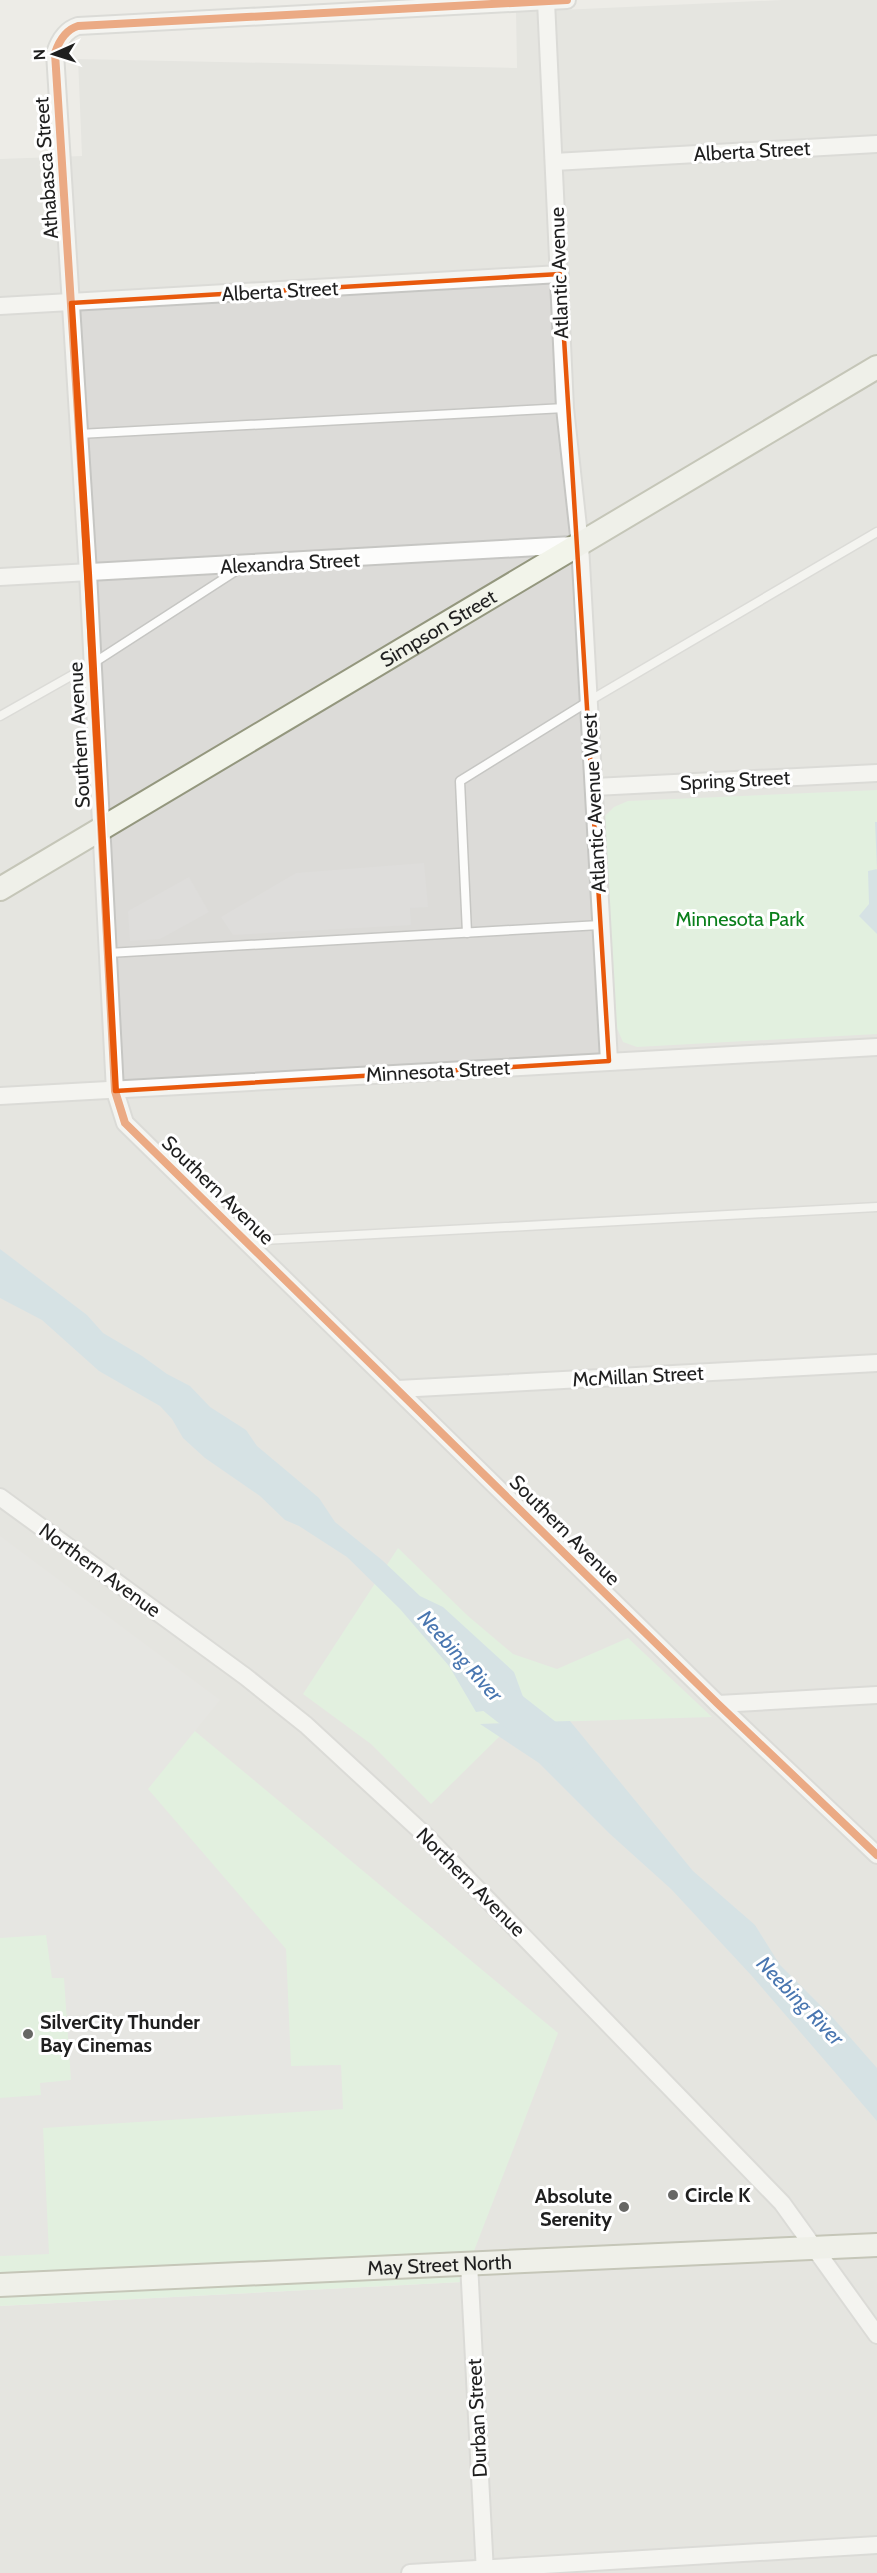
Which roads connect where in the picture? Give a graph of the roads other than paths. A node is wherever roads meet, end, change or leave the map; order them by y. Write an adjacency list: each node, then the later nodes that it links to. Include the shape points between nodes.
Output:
1 (567, 0): 2 (street, Athabasca Street)
2 (546, 1): 4 (street, Atlantic Avenue); 6 (street, Athabasca Street, via 71,28 59,41 55,53)
3 (877, 144): 4 (street, Alberta Street)
4 (554, 162): 5 (street, Atlantic Avenue)
5 (560, 274): 6 (street, Alberta Street); 9 (street, Atlantic Avenue)
6 (71, 303): 7 (street, Alberta Street); 10 (street, Southern Avenue)
7 (0, 306)
8 (877, 367): 12 (main road, Simpson Street)
9 (565, 408): 10 (lane); 12 (street, Atlantic Avenue)
10 (79, 434): 14 (street, Southern Avenue)
11 (877, 532): 17 (lane)
12 (580, 545): 13 (street, Alexandra Street); 17 (street, Atlantic Avenue West); 21 (main road, Simpson Street)
13 (243, 566): 14 (street, Alexandra Street); 16 (lane)
14 (88, 573): 15 (street, Alexandra Street); 16 (street, Southern Avenue)
15 (0, 577)
16 (92, 664): 18 (lane); 21 (street, Southern Avenue)
17 (589, 701): 20 (street, Atlantic Avenue West); 24 (lane, via 459,782)
18 (0, 716)
19 (877, 773): 20 (street, Spring Street)
20 (594, 788): 23 (street, Atlantic Avenue West)
21 (101, 828): 22 (main road, Simpson Street); 25 (street, Southern Avenue)
22 (0, 889)
23 (600, 925): 24 (lane); 27 (street, Atlantic Avenue West)
24 (467, 933): 25 (lane)
25 (108, 952): 28 (street, Southern Avenue)
26 (877, 1047): 27 (street, Minnesota Street)
27 (609, 1061): 28 (street, Minnesota Street)
28 (115, 1091): 29 (street, Minnesota Street); 31 (street, Southern Avenue, via 125,1123)
29 (0, 1096)
30 (877, 1207): 31 (lane)
31 (246, 1241): 33 (street, Southern Avenue)
32 (877, 1363): 33 (street, McMillan Street)
33 (398, 1389): 36 (street, Southern Avenue)
34 (0, 1497): 39 (street, Northern Avenue, via 246,1677 306,1725 425,1835 777,2198)
35 (877, 1695): 36 (street)
36 (718, 1704): 37 (street, Southern Avenue)
37 (877, 1855)
38 (877, 2245): 39 (main road, May Street North)
39 (810, 2246): 40 (main road, May Street North); 42 (street, Northern Avenue)
40 (470, 2263): 41 (main road, May Street North); 44 (street, Durban Street)
41 (0, 2285)
42 (877, 2335)
43 (877, 2545): 44 (street)
44 (485, 2571): 45 (street)
45 (410, 2573)

